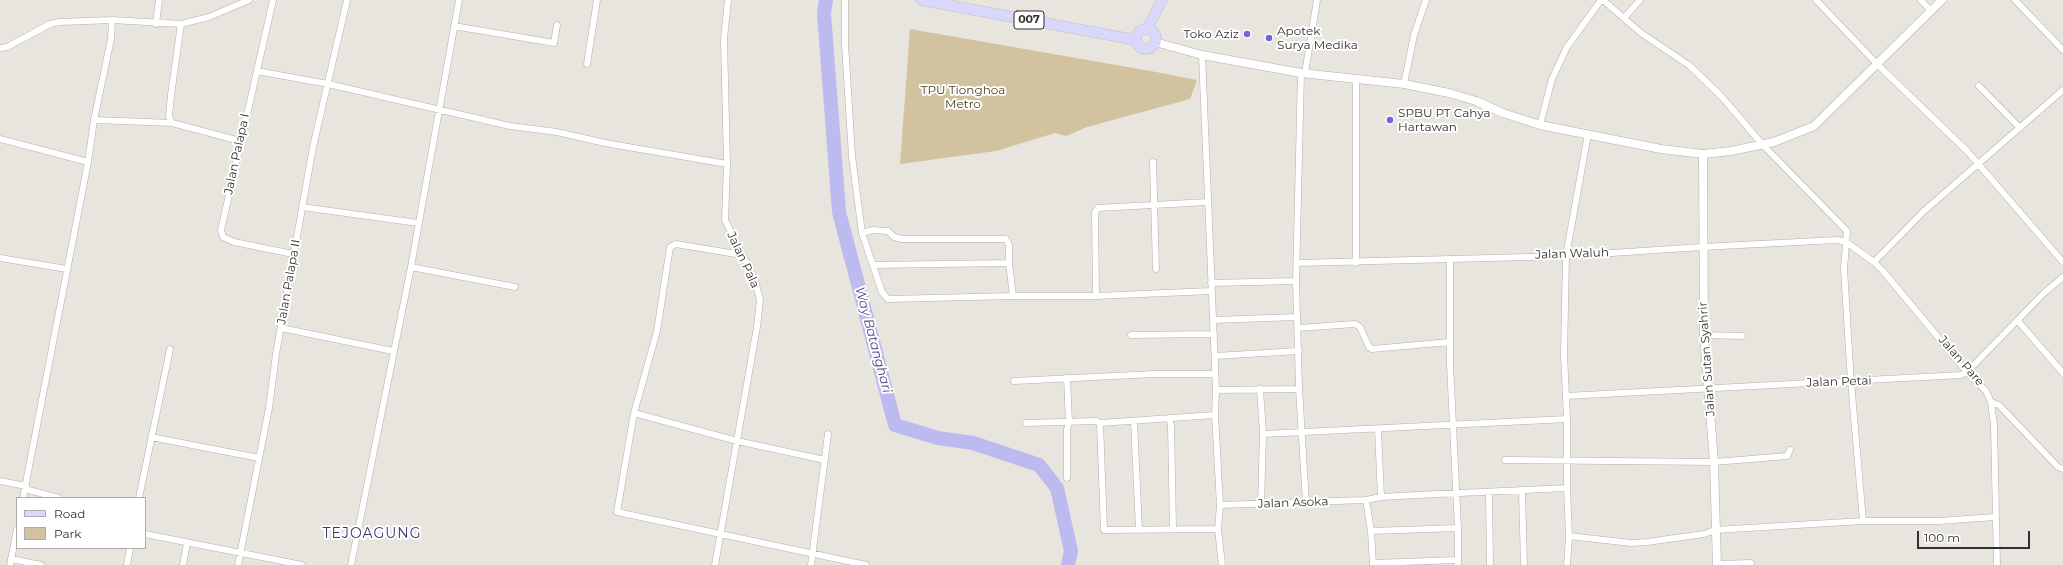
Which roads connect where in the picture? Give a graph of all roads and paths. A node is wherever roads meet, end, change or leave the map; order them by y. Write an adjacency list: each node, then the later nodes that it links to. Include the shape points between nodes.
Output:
1 (159, 0): 22 (street)
2 (249, 0): 23 (street, via 209,17)
3 (273, 0): 34 (street, Jalan Palapa I)
4 (347, 0): 37 (street, Jalan Palapa II)
5 (459, 0): 25 (street)
6 (597, 0): 32 (street)
7 (728, 0): 53 (street, Jalan Pala, via 724,39)
8 (845, 0): 59 (street, via 852,156)
9 (921, 0): 27 (main road, 007)
10 (1162, 0): 26 (main road)
11 (1316, 0): 35 (street)
12 (1426, 0): 38 (street, via 1414,35)
13 (1602, 0): 20 (street); 44 (street, via 1567,47 1552,79)
14 (1640, 0): 20 (street)
15 (1816, 0): 33 (street)
16 (1922, 0): 19 (street)
17 (1942, 0): 19 (street)
18 (2015, 0): 30 (street)
19 (1931, 11): 33 (street)
20 (1624, 18): 49 (street, via 1690,66 1722,97)
21 (112, 20): 22 (street); 29 (street, via 50,24 7,47); 42 (street, via 111,39)
22 (156, 24): 23 (street)
23 (181, 24): 43 (street, via 171,94 169,116)
24 (557, 25): 25 (street, via 554,43)
25 (454, 26): 41 (street)
26 (1147, 29): 27 (main road, via 1138,34); 28 (main road, via 1155,35)
27 (1136, 40): 28 (main road, via 1140,47 1147,49)
28 (1155, 42): 31 (street)
29 (0, 48)
30 (2063, 50)
31 (1202, 55): 35 (street); 55 (street)
32 (587, 64)
33 (1877, 64): 49 (street, via 1814,126 1774,142); 54 (street)
34 (256, 71): 37 (street); 48 (street, Jalan Palapa I)
35 (1303, 73): 36 (street); 70 (street)
36 (1356, 80): 38 (street); 71 (street)
37 (328, 84): 41 (street); 57 (street, Jalan Palapa II)
38 (1404, 84): 44 (street, via 1476,100 1503,113)
39 (1979, 86): 45 (street)
40 (2063, 90): 45 (street)
41 (438, 110): 53 (street, via 510,126 557,132); 58 (street)
42 (94, 120): 43 (street); 51 (street)
43 (172, 123): 48 (street)
44 (1540, 125): 46 (street)
45 (2020, 128): 54 (street)
46 (1588, 134): 50 (street); 64 (street)
47 (0, 139): 51 (street)
48 (240, 141): 62 (street, Jalan Palapa I, via 221,234 234,242)
49 (1762, 144): 50 (street); 60 (street, via 1847,231)
50 (1703, 154): 61 (street, Jalan Sutan Syahrir)
51 (88, 162): 74 (street)
52 (1153, 162): 56 (street)
53 (727, 164): 63 (street, Jalan Pala, via 725,220)
54 (1979, 164): 67 (street, via 1924,211); 68 (street)
55 (1208, 202): 56 (street); 78 (street)
56 (1155, 205): 75 (street); 82 (street, via 1096,209)
57 (302, 207): 58 (street); 62 (street, Jalan Palapa II)
58 (418, 223): 73 (street)
59 (862, 233): 69 (street, via 873,230 888,232 894,238 902,239 1006,239 1009,245); 72 (street)
60 (1846, 242): 61 (street, Jalan Waluh, via 1837,240); 67 (street, Jalan Pare); 102 (street, via 1844,269)
61 (1702, 247): 64 (street, Jalan Waluh); 90 (street, Jalan Sutan Syahrir)
62 (293, 254): 86 (street, Jalan Palapa II)
63 (742, 255): 109 (street, via 672,245 657,331); 123 (street, Jalan Pala, via 755,280 760,300)
64 (1566, 256): 66 (street, Jalan Waluh); 107 (street)
65 (0, 258): 74 (street)
66 (1450, 259): 71 (street, Jalan Waluh); 92 (street)
67 (1874, 262): 97 (street, Jalan Pare)
68 (2063, 262)
69 (1009, 263): 72 (street); 81 (street)
70 (1297, 263): 71 (street, Jalan Waluh); 77 (street)
71 (1356, 263)
72 (873, 265): 81 (street, via 882,292 888,299)
73 (410, 267): 79 (street); 94 (street)
74 (68, 269): 133 (street)
75 (1156, 269)
76 (2063, 277): 85 (street)
77 (1296, 281): 78 (street); 83 (street)
78 (1210, 283): 80 (street)
79 (515, 287)
80 (1211, 291): 82 (street); 84 (street)
81 (1013, 296): 82 (street)
82 (1096, 296)
83 (1297, 317): 84 (street); 87 (street)
84 (1213, 320): 88 (street)
85 (2018, 320): 97 (street); 98 (street)
86 (281, 328): 94 (street); 125 (street, Jalan Palapa II)
87 (1298, 328): 92 (street, via 1355,324 1360,327 1372,349); 95 (street)
88 (1214, 334): 89 (street); 96 (street)
89 (1131, 335)
90 (1704, 335): 91 (street); 103 (street, Jalan Sutan Syahrir)
91 (1742, 336)
92 (1450, 342): 117 (street)
93 (170, 349): 122 (street)
94 (393, 351): 173 (street)
95 (1299, 351): 96 (street); 105 (street)
96 (1215, 356): 99 (street)
97 (1967, 372): 102 (street, Jalan Petai, via 1962,375); 108 (street, Jalan Pare, via 1986,391)
98 (2063, 373)
99 (1215, 374): 100 (street); 106 (street)
100 (1067, 378): 101 (street); 114 (street)
101 (1014, 381)
102 (1851, 382): 103 (street, Jalan Petai); 147 (street)
103 (1709, 388): 107 (street, Jalan Petai); 129 (street, Jalan Sutan Syahrir)
104 (1260, 389): 105 (street); 106 (street); 121 (street)
105 (1299, 389): 119 (street)
106 (1216, 390): 110 (street)
107 (1566, 396): 112 (street)
108 (1991, 402): 130 (street, via 1999,405 2055,464); 146 (street, Jalan Pare, via 1994,425)
109 (634, 413): 123 (street); 156 (street, via 617,512)
110 (1215, 415): 111 (street); 145 (street)
111 (1169, 418): 113 (street); 149 (street)
112 (1567, 419): 117 (street); 128 (street)
113 (1134, 420): 116 (street); 151 (street)
114 (1069, 422): 115 (street); 116 (street); 131 (street)
115 (1026, 423)
116 (1100, 423): 151 (street, via 1104,529)
117 (1452, 425): 118 (street); 137 (street)
118 (1378, 429): 119 (street); 141 (street)
119 (1302, 433): 121 (street); 143 (street)
120 (828, 434): 126 (street)
121 (1264, 434): 144 (street)
122 (151, 437): 125 (street); 140 (street)
123 (737, 441): 126 (street); 156 (street, Jalan Pala)
124 (1790, 450): 129 (street, via 1788,456)
125 (259, 458): 160 (street, Jalan Palapa II)
126 (825, 460): 161 (street)
127 (1505, 460): 128 (street)
128 (1567, 460): 129 (street); 134 (street)
129 (1714, 462): 152 (street, Jalan Sutan Syahrir)
130 (2063, 469)
131 (1068, 478)
132 (0, 481): 133 (street)
133 (26, 488): 138 (street); 139 (street)
134 (1567, 488): 135 (street, Jalan Asoka); 157 (street)
135 (1522, 491): 136 (street, Jalan Asoka); 179 (street)
136 (1489, 492): 137 (street, Jalan Asoka); 178 (street)
137 (1456, 494): 141 (street, Jalan Asoka); 148 (street)
138 (24, 497)
139 (56, 497)
140 (139, 497)
141 (1381, 497): 142 (street, Jalan Asoka)
142 (1366, 500): 143 (street, Jalan Asoka); 153 (street)
143 (1306, 502): 144 (street, Jalan Asoka)
144 (1261, 504): 145 (street, Jalan Asoka)
145 (1220, 505): 150 (street)
146 (1995, 517): 147 (street, via 1939,521); 181 (street, Jalan Pare)
147 (1863, 521): 152 (street)
148 (1458, 528): 153 (street); 163 (street)
149 (1174, 529): 150 (street); 151 (street)
150 (1218, 529): 177 (street)
151 (1139, 530)
152 (1715, 530): 157 (street, via 1704,534 1647,542); 167 (street, Jalan Sutan Syahrir)
153 (1371, 531): 166 (street)
154 (16, 534): 162 (street)
155 (146, 534): 158 (street)
156 (720, 535): 161 (street); 174 (street, Jalan Pala)
157 (1569, 536): 180 (street)
158 (187, 543): 160 (street, via 216,547); 170 (street)
159 (130, 549): 169 (street)
160 (239, 554): 165 (street); 171 (street, Jalan Palapa II)
161 (812, 554): 175 (street); 176 (street)
162 (11, 562): 168 (street)
163 (1458, 562): 166 (street)
164 (1751, 563): 167 (street)
165 (292, 564): 172 (street)
166 (1373, 564)
167 (1717, 564)
168 (41, 565)
169 (127, 565)
170 (183, 565)
171 (238, 565)
172 (302, 565)
173 (351, 565)
174 (715, 565)
175 (811, 565)
176 (866, 565)
177 (1222, 565)
178 (1490, 565)
179 (1524, 565)
180 (1567, 565)
181 (1997, 565)

